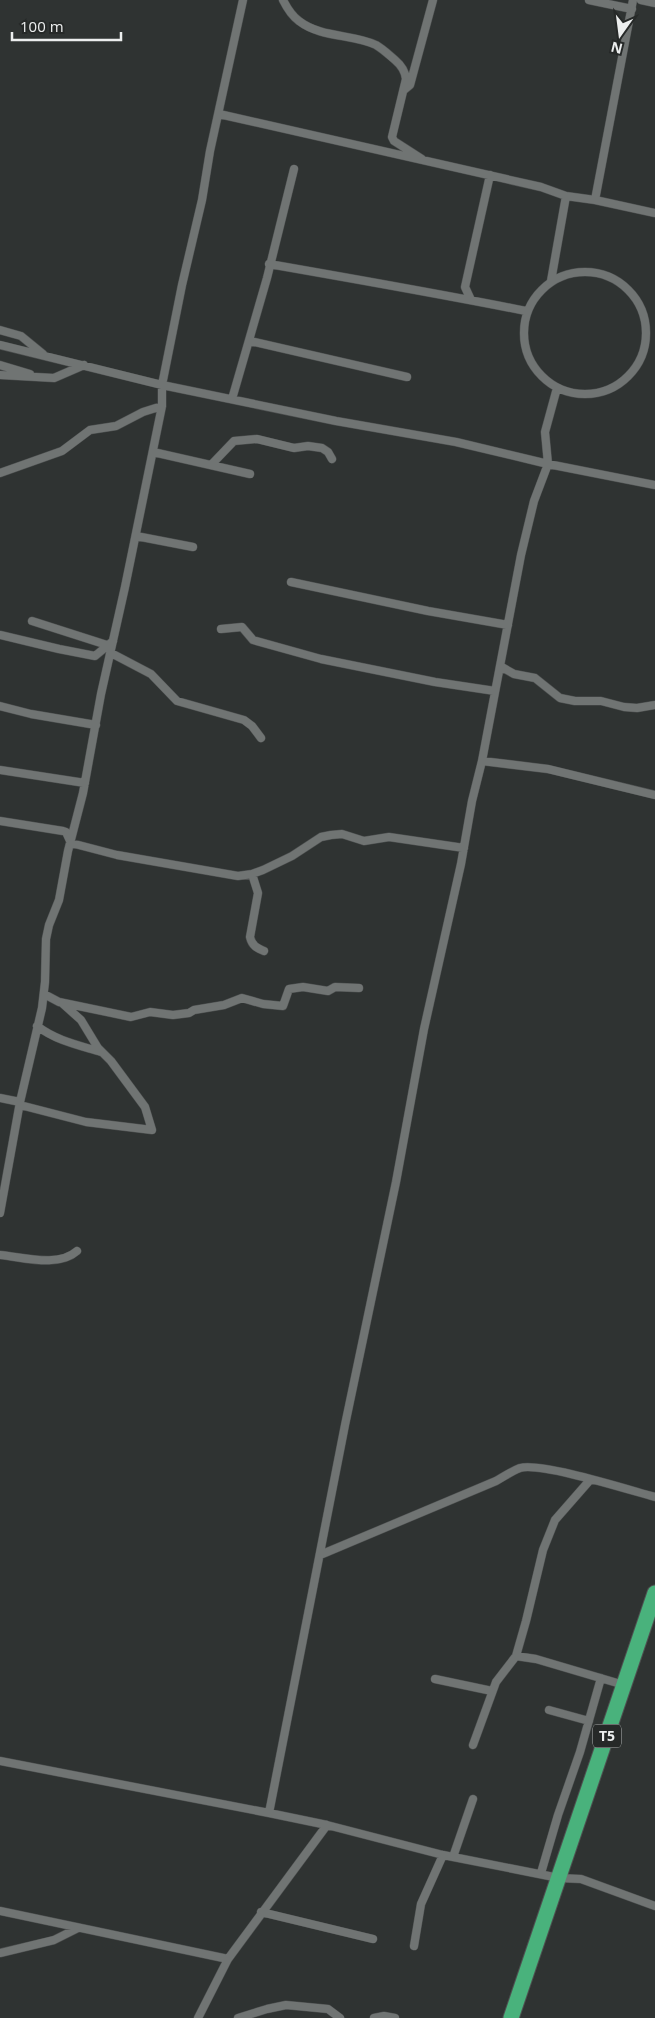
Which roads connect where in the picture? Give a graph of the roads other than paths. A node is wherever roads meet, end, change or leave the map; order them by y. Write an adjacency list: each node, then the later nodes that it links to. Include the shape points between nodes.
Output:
1 (283, 0): 9 (street, via 300,22 379,46 404,71)
2 (433, 0): 9 (street, via 410,85)
3 (590, 0): 8 (street)
4 (633, 0): 8 (street)
5 (641, 0): 7 (street)
6 (241, 2): 10 (street)
7 (655, 3)
8 (632, 9): 15 (street)
9 (404, 90): 11 (street, via 392,137)
10 (219, 114): 11 (street); 34 (street)
11 (426, 162): 13 (street)
12 (294, 169): 17 (street)
13 (490, 176): 14 (street); 19 (street)
14 (566, 196): 15 (street); 18 (street)
15 (595, 200): 16 (street)
16 (655, 213)
17 (269, 264): 20 (street); 24 (street)
18 (551, 281): 22 (street); 25 (street, via 575,272 601,273 624,285 640,305 647,330)
19 (465, 287): 20 (street); 21 (street)
20 (456, 296): 21 (street)
21 (470, 300): 22 (street)
22 (526, 310): 35 (street, via 523,323 525,349 536,372)
23 (0, 330): 28 (street, via 21,336)
24 (250, 341): 32 (street); 36 (street)
25 (645, 343): 27 (street); 35 (street, via 643,355 629,377 607,391 582,395)
26 (0, 345): 28 (street)
27 (655, 345)
28 (45, 356): 30 (street)
29 (0, 365): 33 (street)
30 (84, 366): 33 (street, via 54,378); 34 (street)
31 (0, 375): 33 (street)
32 (407, 377)
33 (44, 378)
34 (162, 385): 36 (street); 37 (street)
35 (557, 388): 40 (street, via 545,432)
36 (232, 399): 40 (street, via 456,442)
37 (162, 406): 38 (street); 42 (street, via 116,426 90,430 62,451)
38 (153, 452): 41 (street); 45 (street)
39 (332, 459): 41 (street, via 322,448 294,448 257,439 234,441)
40 (548, 464): 44 (street); 49 (street, via 526,528)
41 (211, 465): 43 (street)
42 (0, 473)
43 (250, 474)
44 (655, 484)
45 (136, 536): 46 (street); 52 (street)
46 (193, 548)
47 (291, 582): 49 (street)
48 (32, 622): 52 (street)
49 (508, 625): 54 (street)
50 (221, 629): 55 (street, via 242,627 253,640 321,660)
51 (0, 635): 52 (street, via 95,656)
52 (110, 643): 53 (street)
53 (111, 653): 58 (street); 59 (street, via 151,674 177,701 244,720)
54 (500, 666): 55 (street); 56 (street, via 514,674 535,678 560,698 601,701 624,708)
55 (495, 691): 60 (street)
56 (655, 705)
57 (0, 706): 58 (street)
58 (96, 725): 62 (street)
59 (261, 738)
60 (482, 761): 63 (street, via 548,769); 66 (street)
61 (0, 770): 62 (street)
62 (85, 783): 65 (street)
63 (655, 795)
64 (0, 821): 65 (street, via 63,831)
65 (71, 843): 67 (street, via 117,855 222,874); 70 (street, via 60,900 49,925)
66 (464, 848): 67 (street, via 389,837 364,841 332,834); 81 (street, via 424,1028)
67 (252, 874): 68 (street, via 258,893 250,937 255,947)
68 (264, 951)
69 (359, 988): 71 (street, via 335,987 328,991 296,987 289,990 283,1006 242,998 174,1015 150,1012 131,1017)
70 (44, 994): 71 (street); 72 (street)
71 (62, 1003): 73 (street, via 81,1020)
72 (37, 1026): 73 (street, via 62,1041); 75 (street)
73 (101, 1052): 75 (street, via 145,1107 152,1130 86,1122)
74 (0, 1098): 75 (street)
75 (20, 1103): 76 (street)
76 (0, 1213)
77 (77, 1251): 78 (street, via 62,1259)
78 (0, 1255)
79 (590, 1480): 80 (street); 81 (street, via 520,1468); 83 (street, via 555,1520 543,1550)
80 (655, 1497)
81 (320, 1555): 93 (street)
82 (655, 1593): 86 (highway, T5)
83 (516, 1656): 84 (street); 87 (street)
84 (601, 1678): 86 (street); 89 (street)
85 (435, 1679): 87 (street)
86 (624, 1685): 98 (highway, T5)
87 (492, 1691): 90 (street)
88 (549, 1710): 89 (street)
89 (589, 1721): 97 (street)
90 (472, 1745)
91 (0, 1761): 93 (street)
92 (473, 1799): 96 (street)
93 (269, 1813): 94 (street)
94 (327, 1825): 95 (street); 101 (street)
95 (443, 1855): 96 (street); 104 (street, via 421,1904)
96 (453, 1857): 97 (street)
97 (541, 1873): 98 (street)
98 (559, 1878): 99 (street, via 581,1879); 112 (highway, T5)
99 (655, 1906)
100 (0, 1911): 102 (street)
101 (261, 1912): 103 (street); 106 (street)
102 (78, 1928): 105 (street, via 54,1940); 106 (street)
103 (373, 1939)
104 (414, 1946)
105 (0, 1953)
106 (228, 1959): 107 (street)
107 (198, 2018)
108 (238, 2018): 109 (street, via 286,2005 328,2009)
109 (340, 2018)
110 (374, 2018): 111 (street)
111 (395, 2018)
112 (511, 2018)

